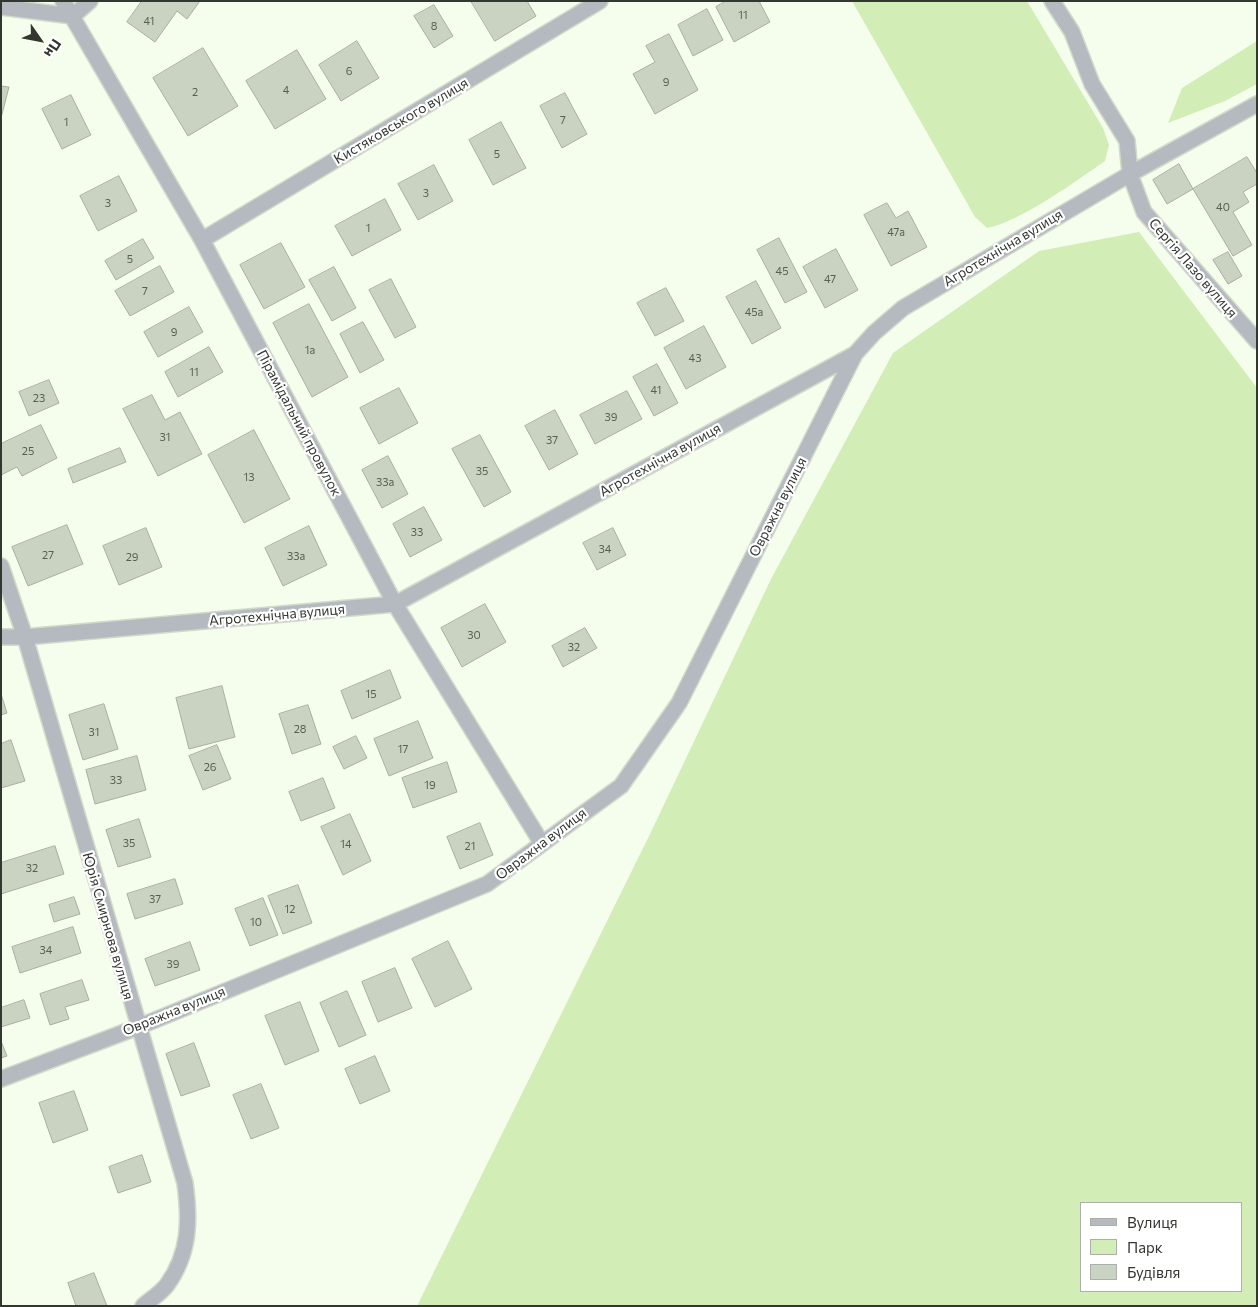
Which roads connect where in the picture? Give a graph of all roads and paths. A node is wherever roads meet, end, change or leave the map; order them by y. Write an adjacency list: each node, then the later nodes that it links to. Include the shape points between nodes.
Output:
1 (63, 1): 6 (street, Пірамідальний провулок)
2 (90, 1): 6 (street)
3 (600, 1): 9 (street, Кистяковського вулиця)
4 (1052, 1): 8 (street, Сергія Лазо вулиця, via 1072,32 1092,84 1127,141)
5 (1, 7): 6 (street)
6 (73, 16): 9 (street, Пірамідальний провулок)
7 (1257, 104): 8 (street, Агротехнічна вулиця)
8 (1130, 174): 10 (street, Сергія Лазо вулиця, via 1144,212); 11 (street, Агротехнічна вулиця, via 903,308)
9 (202, 240): 13 (street, Пірамідальний провулок)
10 (1257, 340)
11 (855, 354): 13 (street, Агротехнічна вулиця); 16 (street, Овражна вулиця, via 679,703 621,786)
12 (1, 566): 15 (street, Юрія Смирнова вулиця)
13 (395, 604): 15 (street, Агротехнічна вулиця); 16 (street, Пірамідальний провулок)
14 (1, 637): 15 (street, Агротехнічна вулиця)
15 (25, 638): 17 (street, Юрія Смирнова вулиця)
16 (541, 842): 17 (street, Овражна вулиця, via 487,884)
17 (138, 1027): 18 (street, Овражна вулиця); 19 (street, Юрія Смирнова вулиця, via 185,1183 189,1208 188,1237 167,1285)
18 (1, 1079)
19 (144, 1306)

